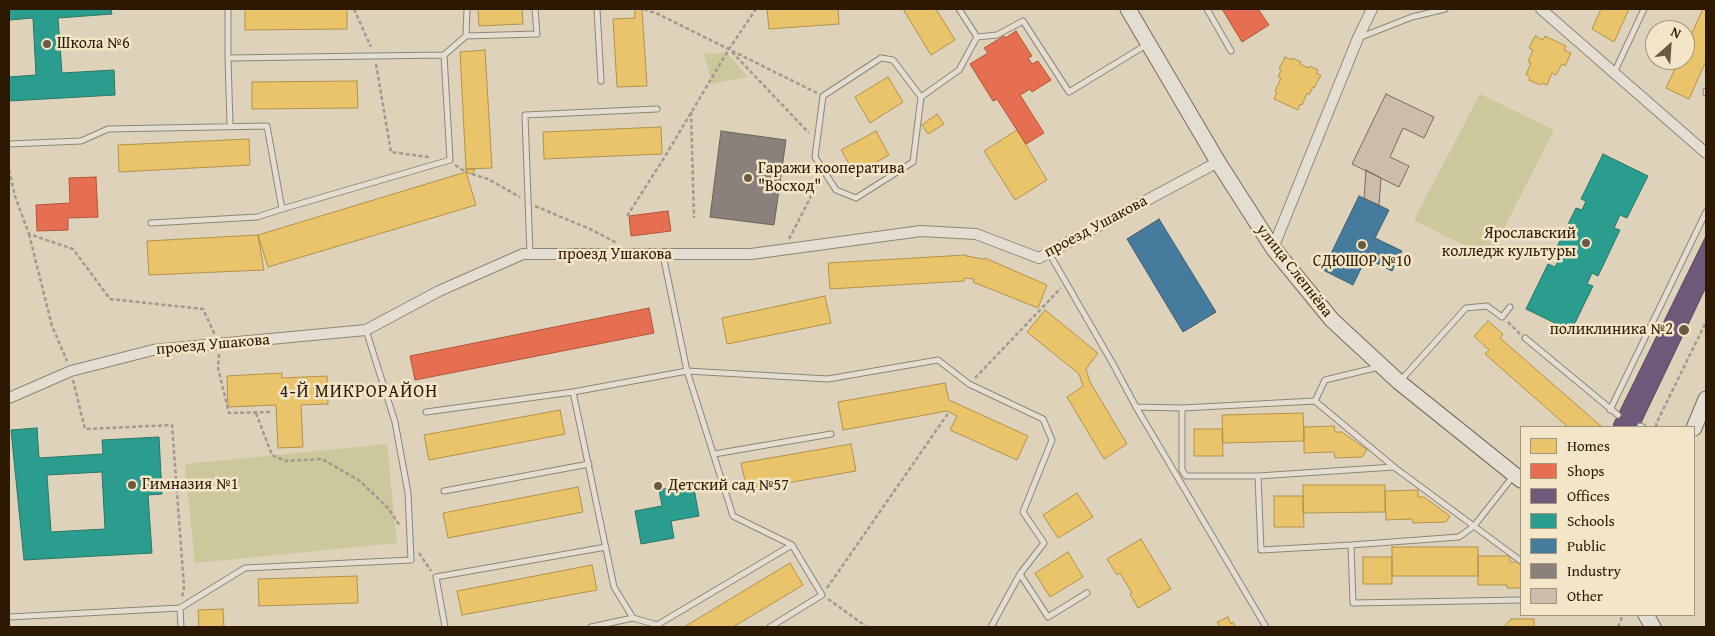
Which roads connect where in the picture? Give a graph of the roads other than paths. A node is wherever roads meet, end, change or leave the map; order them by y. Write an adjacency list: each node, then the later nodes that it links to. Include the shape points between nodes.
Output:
1 (228, 9): 19 (lane)
2 (467, 9): 13 (lane)
3 (535, 9): 13 (lane, via 536,34)
4 (597, 9): 21 (lane)
5 (959, 9): 14 (lane)
6 (1128, 9): 16 (street, улица Слепнёва)
7 (1208, 9): 17 (lane)
8 (1372, 9): 15 (street)
9 (1445, 9): 12 (lane)
10 (1541, 9): 20 (street)
11 (1644, 9): 20 (lane)
12 (1436, 10): 15 (lane)
13 (466, 36): 18 (lane)
14 (977, 37): 16 (lane, via 997,35 1023,21 1068,92); 22 (lane, via 959,70)
15 (1358, 38): 31 (street)
16 (1149, 44): 27 (street, улица Слепнёва)
17 (1231, 51)
18 (444, 55): 19 (lane); 28 (lane, via 450,160)
19 (228, 58): 24 (lane)
20 (1614, 74): 26 (street)
21 (601, 81)
22 (921, 97): 22 (lane, via 913,162 856,198 836,190 815,157 823,96 881,58 893,60)
23 (657, 110): 33 (lane, via 525,115)
24 (230, 125): 25 (lane, via 108,130 81,141); 28 (lane, via 267,126)
25 (9, 144)
26 (1706, 153)
27 (1218, 162): 31 (street, улица Слепнёва); 32 (street, проезд Ушакова)
28 (282, 209): 30 (lane, via 257,217)
29 (1706, 212): 47 (lane)
30 (151, 223)
31 (1274, 248): 38 (street, улица Слепнёва, via 1332,320)
32 (1049, 253): 34 (street, проезд Ушакова, via 1039,258 976,234 921,231 751,254); 45 (lane)
33 (530, 254): 34 (street, проезд Ушакова); 36 (street, проезд Ушакова, via 439,291)
34 (663, 255): 39 (lane)
35 (1510, 308): 40 (lane, via 1502,317 1487,306 1466,308)
36 (366, 330): 42 (street, проезд Ушакова, via 153,350 71,370); 66 (lane, via 395,422 408,493 411,560 246,568)
37 (1525, 338): 47 (lane)
38 (1381, 366): 40 (street, улица Слепнёва); 44 (lane, via 1325,380)
39 (687, 371): 41 (lane); 52 (lane); 63 (lane, via 828,379 938,360 969,384 1043,419 1052,440 1023,512 1044,543)
40 (1398, 382): 56 (street, улица Слепнёва)
41 (573, 392): 48 (lane); 53 (lane)
42 (9, 398)
43 (1706, 399): 50 (street)
44 (1315, 400): 46 (lane); 54 (lane)
45 (1136, 407): 46 (lane); 76 (lane)
46 (1182, 408): 55 (lane, via 1182,470 1186,476)
47 (1610, 410): 49 (lane)
48 (426, 412)
49 (1618, 415)
50 (1695, 426)
51 (831, 434): 52 (lane)
52 (714, 454): 59 (lane, via 733,516)
53 (589, 464): 57 (lane); 61 (lane)
54 (1394, 467): 55 (lane); 58 (lane)
55 (1258, 476): 60 (lane, via 1261,550)
56 (1518, 477): 58 (lane)
57 (444, 491)
58 (1474, 526): 60 (lane, via 1459,537); 62 (lane)
59 (792, 545): 70 (lane); 74 (lane, via 822,595)
60 (1351, 545): 65 (lane, via 1353,603)
61 (606, 547): 69 (lane, via 614,587); 72 (lane, via 436,577)
62 (1520, 560)
63 (1020, 574): 64 (lane, via 1048,617); 75 (lane)
64 (1087, 592)
65 (1520, 600)
66 (180, 608): 68 (lane); 71 (lane)
67 (1647, 616): 77 (street)
68 (9, 617)
69 (634, 618): 70 (lane); 73 (lane)
70 (657, 626)
71 (181, 627)
72 (445, 627)
73 (591, 627)
74 (770, 627)
75 (991, 627)
76 (1266, 627)
77 (1653, 627)

